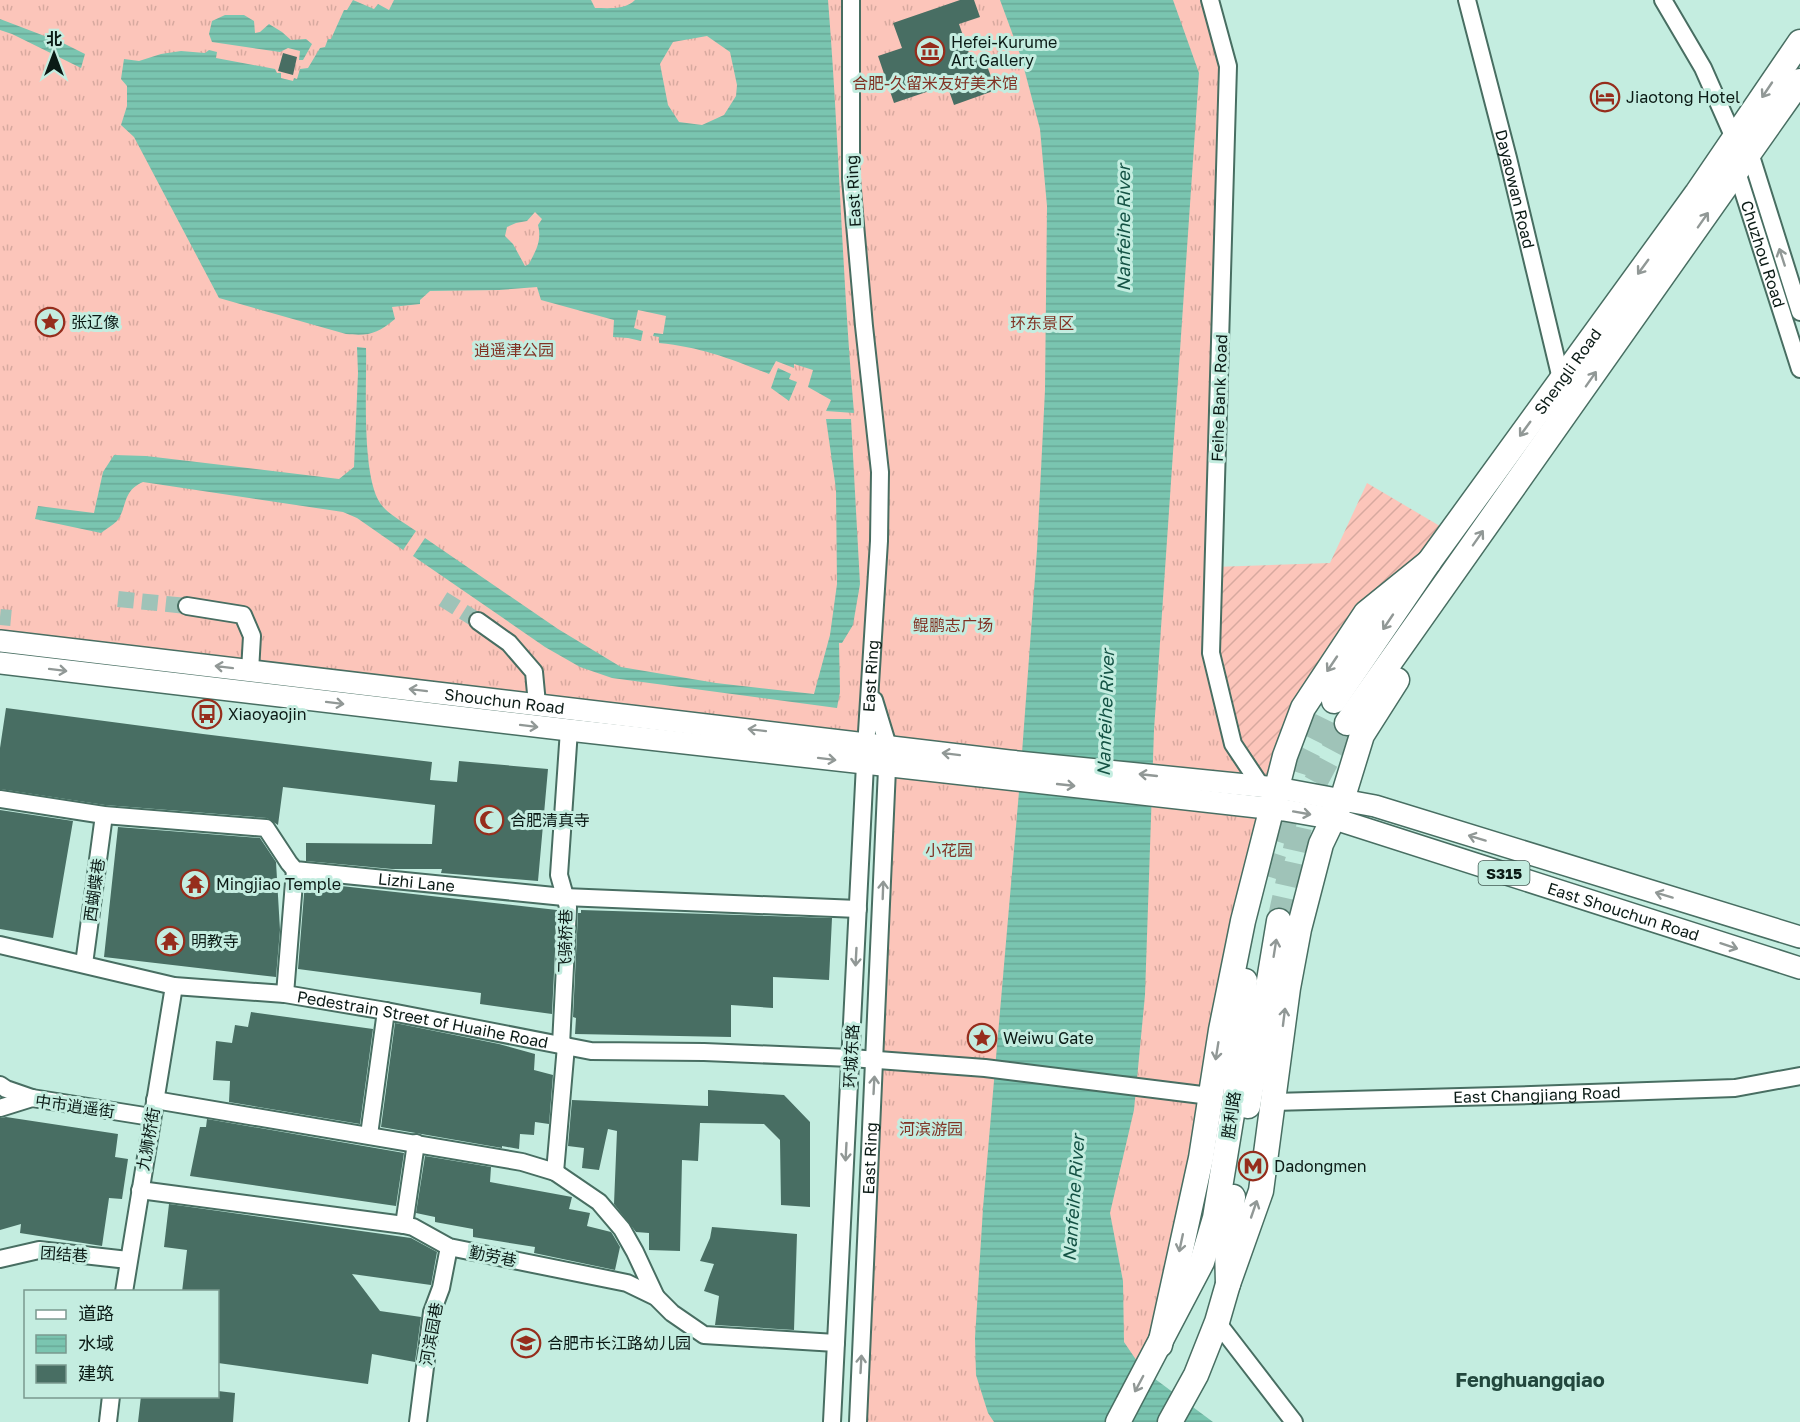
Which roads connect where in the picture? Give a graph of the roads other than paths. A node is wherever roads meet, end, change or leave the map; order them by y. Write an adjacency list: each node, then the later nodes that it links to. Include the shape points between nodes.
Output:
1 (851, 0): 18 (street, East Ring, via 851,179 880,472)
2 (1210, 0): 26 (street, Feihe Bank Road, via 1228,66 1211,653 1233,744)
3 (1467, 0): 10 (street, Dayaowan Road)
4 (1663, 0): 7 (street, via 1703,68)
5 (1800, 42): 7 (highway, Shengli Road, one-way to 7)
6 (1800, 81): 7 (highway, Shengli Road)
7 (1740, 154): 8 (street, Chuzhou Road, one-way to 7); 9 (street, Chuzhou Road); 10 (highway, Shengli Road, one-way to 10); 12 (highway, Shengli Road, one-way to 7)
8 (1800, 312)
9 (1800, 369)
10 (1561, 379): 11 (highway, Shengli Road, one-way to 11)
11 (1429, 562): 19 (highway, Shengli Road, one-way to 19); 26 (highway, one-way to 26, via 1366,613 1303,708)
12 (1455, 571): 21 (highway, Shengli Road); 28 (highway, via 1452,601 1362,735)
13 (187, 606): 17 (street, via 243,615 252,636)
14 (478, 621): 20 (street, via 509,643 534,672)
15 (0, 641): 17 (main road, Shouchun Road, one-way to 15)
16 (0, 663): 22 (main road, Shouchun Road, one-way to 22)
17 (250, 670): 20 (main road, Shouchun Road, one-way to 17)
18 (871, 689): 23 (street, 环城东路); 24 (street, East Ring)
19 (1334, 701)
20 (537, 704): 23 (main road, Shouchun Road, one-way to 20)
21 (1347, 723)
22 (569, 730): 23 (main road, Shouchun Road, one-way to 23); 32 (street, 飞骑桥巷, via 559,875)
23 (866, 754): 24 (main road, Shouchun Road); 33 (street, 环城东路)
24 (888, 756): 25 (main road, Shouchun Road); 44 (street, East Ring, one-way to 24)
25 (1205, 790): 26 (main road, East Shouchun Road / S315)
26 (1270, 794): 28 (main road, East Shouchun Road / S315); 47 (highway, one-way to 47)
27 (0, 799): 29 (street)
28 (1339, 810): 35 (main road, East Shouchun Road / S315, one-way to 28, via 1375,806); 38 (main road, East Shouchun Road / S315, one-way to 38); 50 (highway, one-way to 28, via 1299,929 1321,844)
29 (104, 815): 30 (street, via 266,828); 37 (street, 西蝴蝶巷)
30 (296, 870): 32 (street, Lizhi Lane); 40 (street)
31 (1267, 876): 66 (highway, 胜利路, via 1242,995 1235,1096 1215,1218 1202,1262)
32 (564, 897): 33 (street, Lizhi Lane); 42 (street, 飞骑桥巷, via 568,907)
33 (858, 909): 43 (street, 环城东路, one-way to 43)
34 (1279, 921): 61 (highway, 胜利路, one-way to 34, via 1227,1246 1237,1166)
35 (1800, 937)
36 (0, 945): 37 (street, Pedestrain Street of Huaihe Road)
37 (84, 964): 39 (street, Pedestrain Street of Huaihe Road)
38 (1800, 968)
39 (174, 986): 40 (street, Pedestrain Street of Huaihe Road); 49 (street, 九狮桥街)
40 (285, 994): 41 (street, Pedestrain Street of Huaihe Road)
41 (386, 1011): 42 (street, Pedestrain Street of Huaihe Road); 53 (street)
42 (563, 1045): 43 (street, Pedestrain Street of Huaihe Road, via 591,1051); 55 (street, 飞骑桥巷)
43 (851, 1058): 44 (street, Pedestrain Street of Huaihe Road); 65 (street, 环城东路, one-way to 65)
44 (875, 1060): 47 (street, Pedestrain Street of Huaihe Road, via 996,1069); 71 (street, East Ring, one-way to 44)
45 (1800, 1076): 50 (street, East Changjiang Road, via 1735,1088)
46 (0, 1085): 48 (street)
47 (1210, 1096): 66 (highway, one-way to 66, via 1201,1158)
48 (32, 1098): 51 (street, 中市逍遥街); 52 (street, 中市逍遥街)
49 (155, 1100): 52 (street, 九狮桥街); 53 (street)
50 (1273, 1102): 61 (highway, one-way to 50, via 1261,1191)
51 (0, 1108)
52 (151, 1117): 56 (street, 九狮桥街)
53 (369, 1135): 54 (street)
54 (416, 1143): 55 (street, via 522,1162); 57 (street)
55 (555, 1172): 63 (street, via 598,1202 622,1229)
56 (140, 1190): 57 (street, 勤劳巷); 60 (street, 九狮桥街)
57 (404, 1225): 58 (street, 勤劳巷)
58 (449, 1247): 63 (street, 勤劳巷, via 627,1283); 69 (street, 河滨园巷, via 432,1312)
59 (0, 1259): 60 (street, 团结巷, via 39,1250)
60 (128, 1260): 62 (street, 九狮桥街)
61 (1228, 1284): 64 (highway, 胜利路)
62 (124, 1290)
63 (656, 1297): 65 (street, 勤劳巷, via 704,1335)
64 (1217, 1322): 73 (highway, 胜利路, via 1196,1375); 74 (street)
65 (836, 1343): 70 (street, 环城东路)
66 (1160, 1345): 72 (highway, one-way to 72)
67 (111, 1398): 68 (street)
68 (108, 1422)
69 (418, 1422)
70 (832, 1422)
71 (858, 1422)
72 (1118, 1422)
73 (1170, 1422)
74 (1294, 1422)

